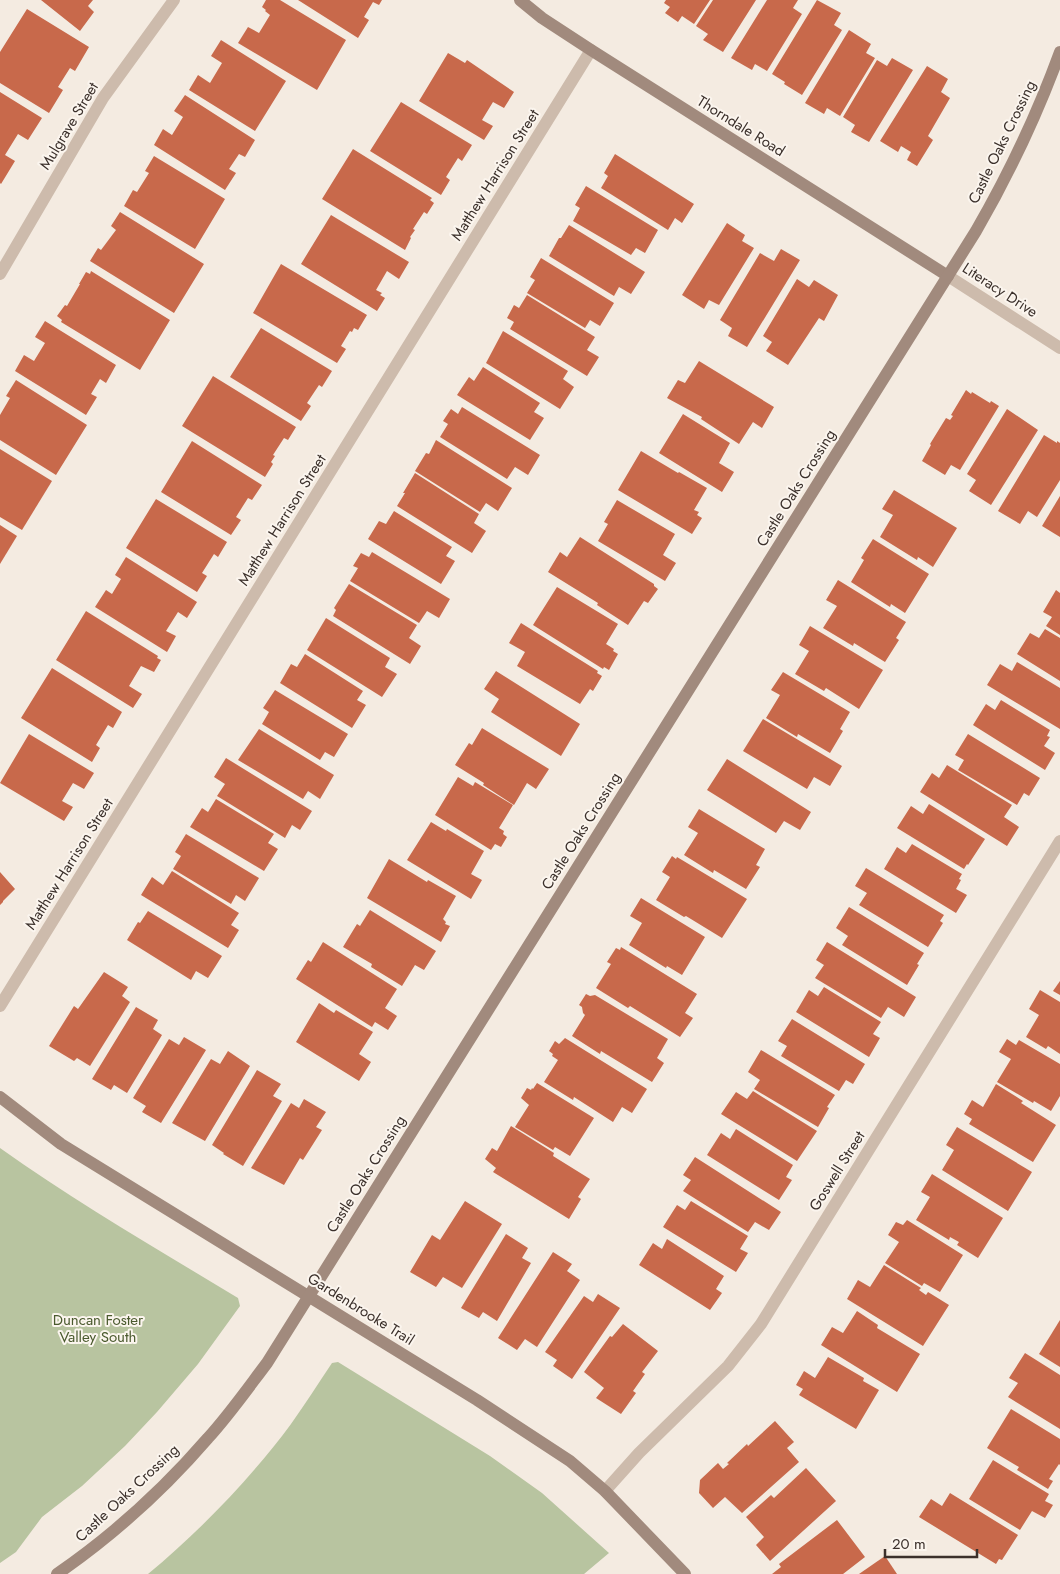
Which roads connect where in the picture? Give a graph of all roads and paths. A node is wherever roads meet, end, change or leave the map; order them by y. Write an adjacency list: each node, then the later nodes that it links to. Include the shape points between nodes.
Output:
1 (174, 0): 5 (street, Mulgrave Street, via 103,98)
2 (520, 0): 3 (street, Thorndale Road)
3 (591, 50): 6 (street, Thorndale Road); 9 (street, Matthew Harrison Street)
4 (1060, 52): 6 (street, Castle Oaks Crossing, via 1031,126 991,205)
5 (0, 274)
6 (948, 276): 7 (street, Literacy Drive); 11 (street, Castle Oaks Crossing)
7 (1060, 348)
8 (1060, 841): 12 (street, Goswell Street, via 761,1324 728,1366)
9 (0, 1006)
10 (0, 1097): 11 (street, Gardenbrooke Trail, via 61,1144)
11 (309, 1296): 12 (street, Gardenbrooke Trail, via 570,1461); 13 (street, Castle Oaks Crossing, via 267,1363 209,1438 143,1504 90,1551)
12 (605, 1491): 14 (street, Gardenbrooke Trail)
13 (57, 1574)
14 (685, 1574)

